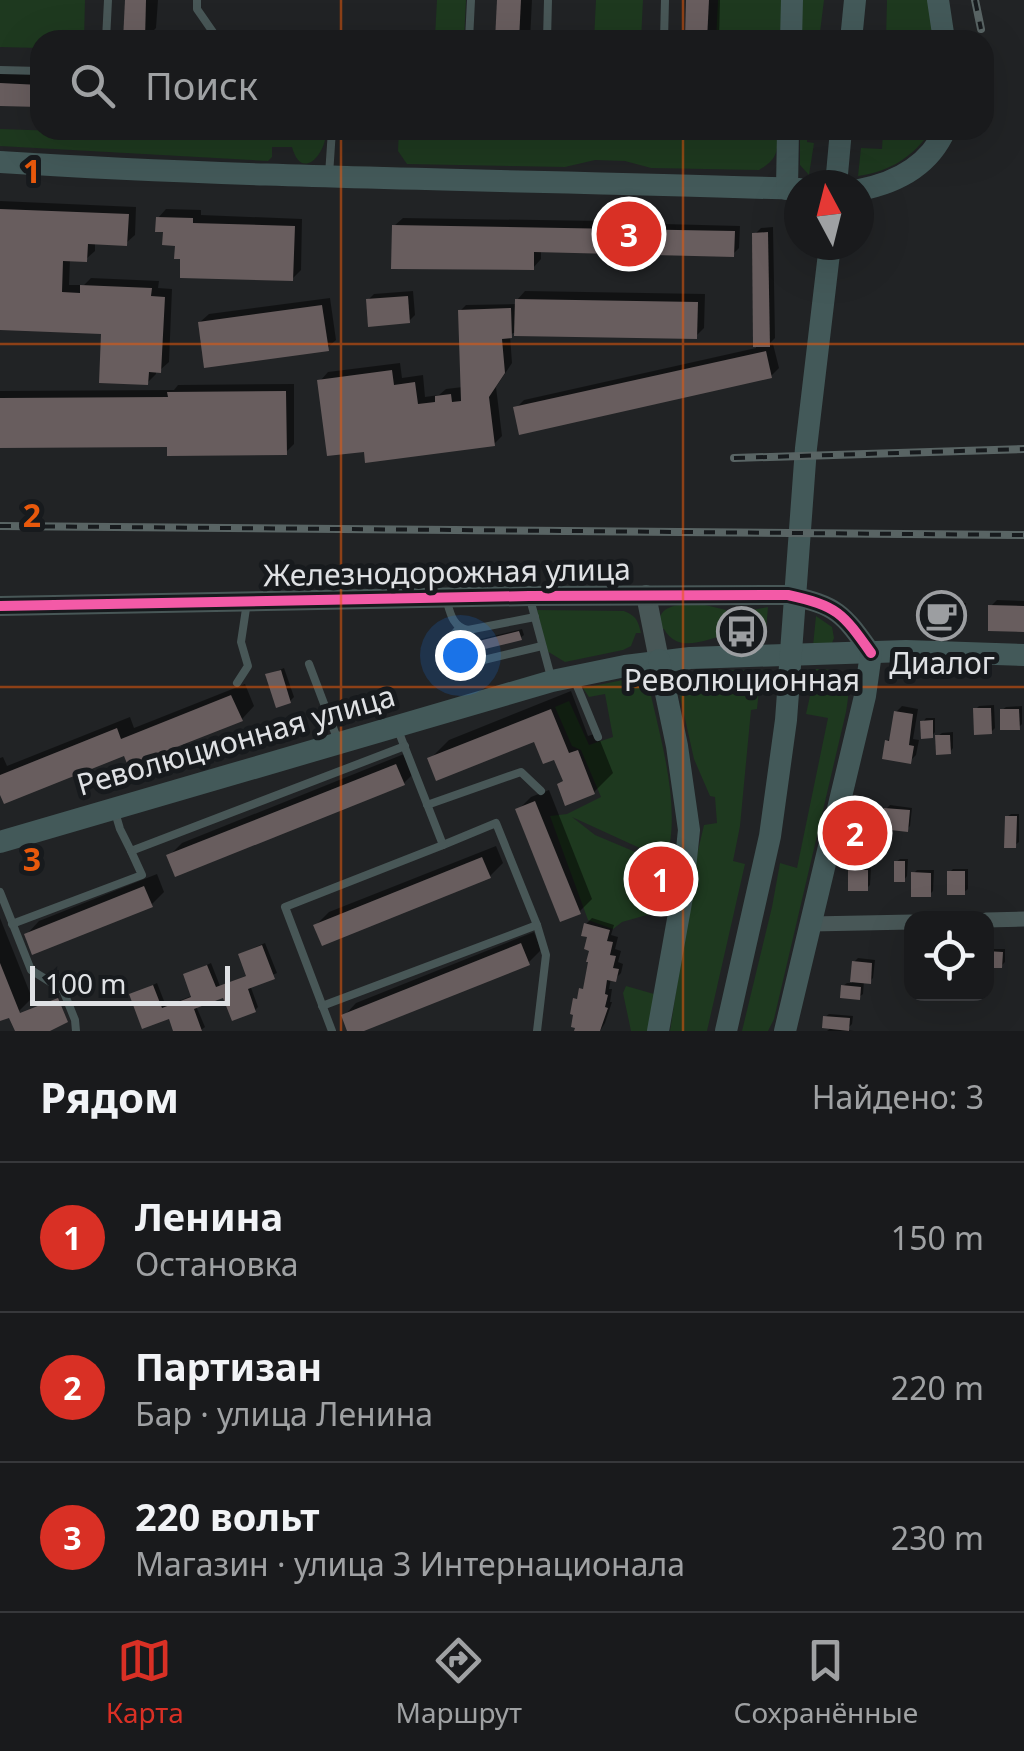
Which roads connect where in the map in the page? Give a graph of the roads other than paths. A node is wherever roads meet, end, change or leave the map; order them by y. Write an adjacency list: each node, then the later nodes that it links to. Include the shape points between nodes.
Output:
1 (108, 0): 9 (lane)
2 (198, 0): 10 (lane)
3 (471, 0): 11 (lane)
4 (548, 0): 12 (lane)
5 (665, 0): 13 (lane)
6 (792, 0): 14 (main road)
7 (855, 0): 15 (main road)
8 (938, 0): 16 (main road)
9 (106, 30)
10 (212, 30)
11 (470, 30)
12 (546, 30)
13 (664, 30)
14 (791, 30)
15 (851, 30)
16 (942, 30)
17 (0, 70): 18 (lane)
18 (30, 71)
19 (331, 140): 26 (lane)
20 (789, 140): 24 (main road)
21 (840, 140): 25 (main road)
22 (939, 140): 27 (main road, via 911,170)
23 (0, 162): 26 (main road)
24 (791, 170)
25 (837, 170)
26 (328, 178): 28 (main road)
27 (874, 187)
28 (784, 189)
29 (828, 260): 64 (main road, via 786,720 770,836)
30 (646, 595): 34 (street, Железнодорожная улица); 37 (street, Железнодорожная улица, via 788,595 824,603); 39 (street)
31 (446, 598): 32 (street, Железнодорожная улица); 34 (street, Железнодорожная улица); 35 (lane)
32 (247, 602): 33 (street, Железнодорожная улица); 42 (lane, via 242,642 248,666)
33 (0, 606)
34 (532, 606): 35 (lane); 36 (lane)
35 (459, 628): 36 (lane, via 448,642 453,665)
36 (542, 646): 41 (lane)
37 (871, 653): 38 (main road, Революционная улица); 39 (main road, Революционная улица); 57 (main road)
38 (1024, 656)
39 (658, 660): 41 (main road, Революционная улица); 60 (main road, via 689,830)
40 (309, 664): 45 (lane)
41 (563, 679): 43 (main road, Революционная улица); 44 (lane)
42 (237, 683)
43 (401, 736): 45 (main road, Революционная улица); 47 (lane); 51 (lane)
44 (598, 737)
45 (338, 742): 48 (main road, Революционная улица)
46 (541, 791): 47 (lane, via 520,772)
47 (428, 806): 50 (lane)
48 (114, 808): 49 (main road, Революционная улица); 51 (lane)
49 (0, 842)
50 (443, 845): 58 (lane, via 496,823); 59 (lane, via 285,907)
51 (131, 851): 56 (lane, via 142,876)
52 (0, 892): 56 (lane)
53 (1024, 919): 54 (street)
54 (994, 920)
55 (904, 922): 57 (street)
56 (12, 924): 61 (lane, via 31,970 62,990)
57 (812, 924): 65 (main road)
58 (537, 925): 59 (lane); 63 (lane, via 546,955)
59 (322, 1006): 62 (lane)
60 (660, 1027)
61 (76, 1031)
62 (332, 1031)
63 (537, 1031)
64 (726, 1031)
65 (786, 1031)

